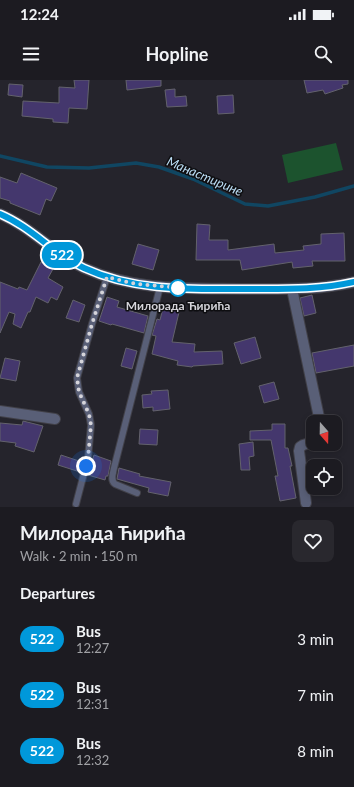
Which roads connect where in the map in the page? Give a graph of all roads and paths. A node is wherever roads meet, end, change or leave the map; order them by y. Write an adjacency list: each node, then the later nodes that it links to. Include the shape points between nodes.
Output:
1 (0, 214): 2 (street, via 17,222 83,267)
2 (107, 277): 4 (street); 12 (lane, via 77,378 79,392 91,425 88,458)
3 (354, 282): 5 (street, via 331,287)
4 (160, 287): 5 (street); 10 (lane, via 112,479 115,484)
5 (292, 289): 7 (street)
6 (0, 411): 8 (street)
7 (319, 415)
8 (55, 419)
9 (306, 444): 11 (street, via 300,447 299,451)
10 (137, 494)
11 (306, 502)
12 (76, 504)

